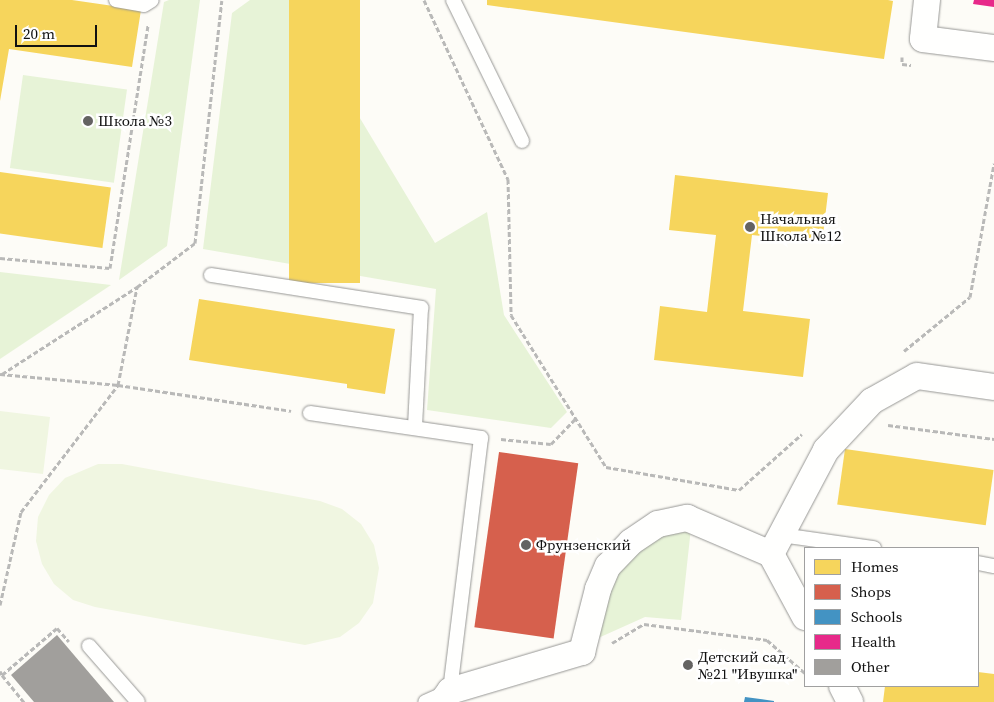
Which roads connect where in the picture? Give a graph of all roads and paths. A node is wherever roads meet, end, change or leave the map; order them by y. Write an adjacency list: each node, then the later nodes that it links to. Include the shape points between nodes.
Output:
1 (116, 0): 2 (lane, via 144,5)
2 (152, 0): 10 (path, via 110,268)
3 (222, 0): 12 (path, via 195,243)
4 (424, 0): 18 (path, via 508,179 511,315)
5 (453, 0): 8 (lane)
6 (927, 0): 7 (street, via 923,39)
7 (994, 48)
8 (522, 140)
9 (994, 163): 13 (path, via 970,297)
10 (0, 258)
11 (211, 275): 20 (lane, via 421,308)
12 (137, 286): 14 (path); 15 (path)
13 (902, 352)
14 (1, 374): 15 (path)
15 (118, 385): 17 (path); 28 (path, via 21,512)
16 (994, 387): 19 (street, via 918,376 872,401)
17 (310, 413): 20 (lane)
18 (576, 418): 21 (path, via 606,467 739,490); 22 (path, via 551,444)
19 (853, 420): 23 (path); 24 (street, via 826,450)
20 (415, 426): 22 (lane)
21 (804, 432)
22 (481, 438): 35 (lane)
23 (994, 439)
24 (776, 544): 25 (lane); 29 (street); 35 (street, via 687,518 658,524 631,542 608,566 598,589 582,652)
25 (850, 547)
26 (979, 563): 27 (lane)
27 (994, 566)
28 (0, 604)
29 (804, 614)
30 (82, 648): 33 (path, via 57,628); 37 (lane)
31 (602, 648): 32 (path, via 644,624 654,625 768,640)
32 (804, 672)
33 (1, 674): 36 (path)
34 (842, 687): 39 (street)
35 (446, 696): 38 (lane)
36 (24, 702)
37 (138, 702)
38 (425, 702)
39 (850, 702)

